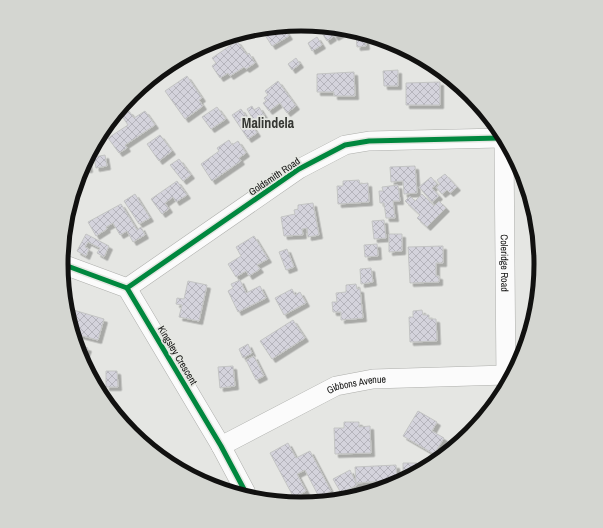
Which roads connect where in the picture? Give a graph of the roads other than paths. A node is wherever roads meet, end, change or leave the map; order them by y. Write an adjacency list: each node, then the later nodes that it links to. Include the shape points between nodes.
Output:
1 (497, 138): 4 (street, Goldsmith Road, via 369,141 345,145 299,169)
2 (504, 150): 5 (street, Coleridge Road)
3 (68, 266): 4 (street)
4 (127, 288): 7 (street, Kingsley Crescent)
5 (506, 375)
6 (504, 378): 7 (street, Gibbons Avenue, via 373,379 336,386)
7 (221, 446): 8 (street, Kingsley Crescent)
8 (244, 490)

